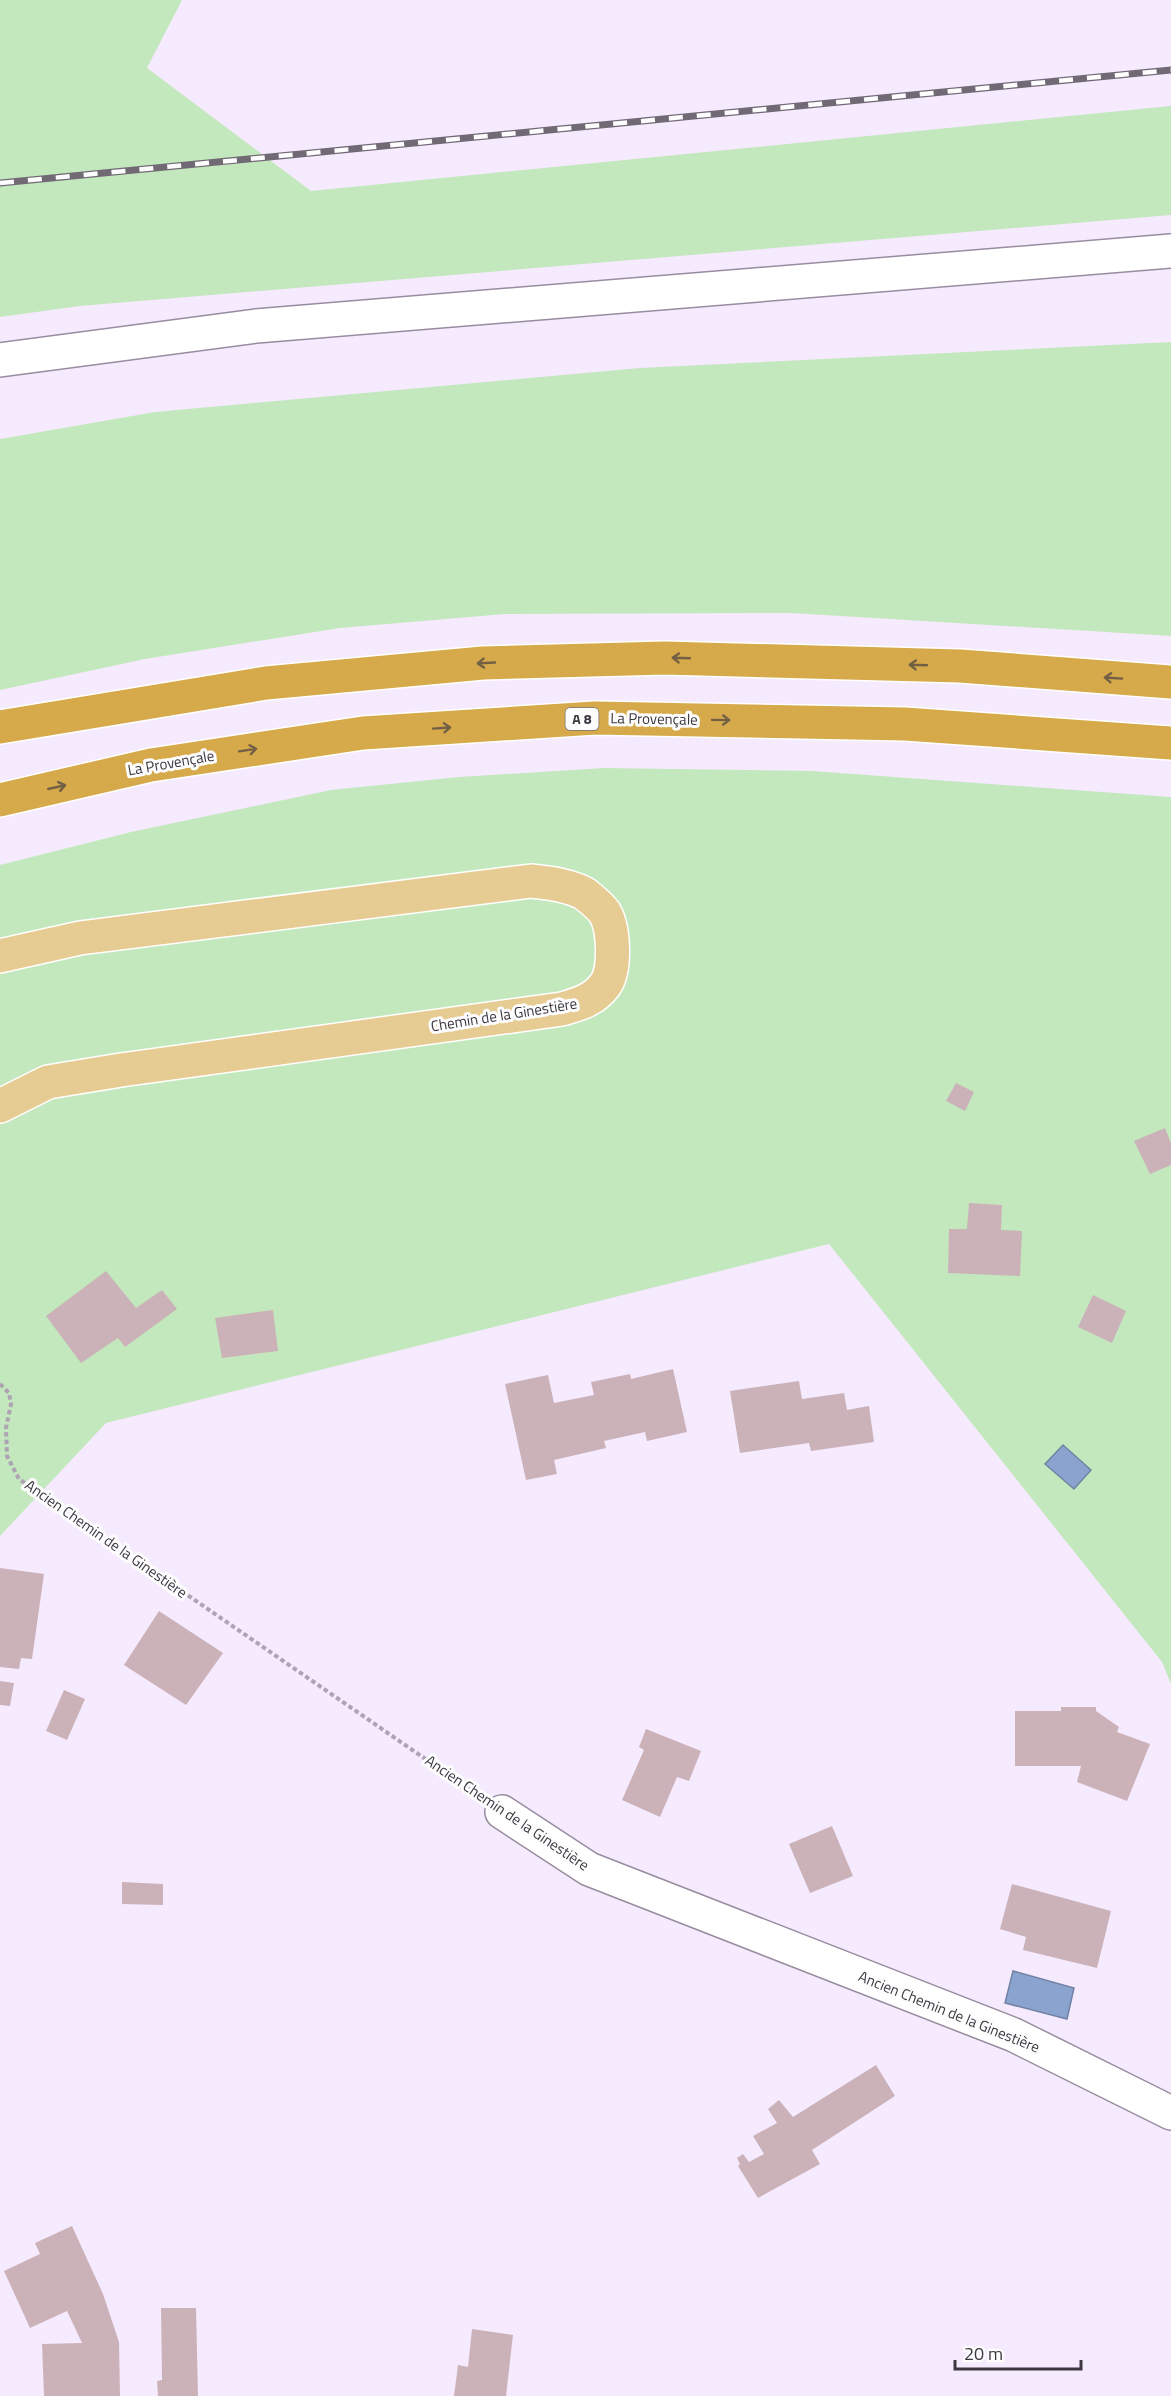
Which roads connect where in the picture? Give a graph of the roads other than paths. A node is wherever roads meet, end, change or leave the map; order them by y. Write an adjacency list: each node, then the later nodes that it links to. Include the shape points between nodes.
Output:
1 (1171, 251): 2 (street, via 256,326)
2 (0, 360)
3 (1171, 682): 4 (highway, one-way to 4, via 924,665 665,658 495,663 266,683)
4 (0, 727)
5 (1171, 743): 6 (highway, La Provençale / A 8, one-way to 5, via 151,765 363,733 595,718 905,724)
6 (0, 800)
7 (0, 956): 8 (main road, Chemin de la Ginestière, via 80,938 531,881 556,884 584,894 604,913 612,938 612,965 606,984 587,1002 562,1009 110,1071 48,1082)
8 (0, 1106)
9 (502, 1812): 10 (street, Ancien Chemin de la Ginestière, via 589,1869 1014,2036)
10 (1171, 2113)

